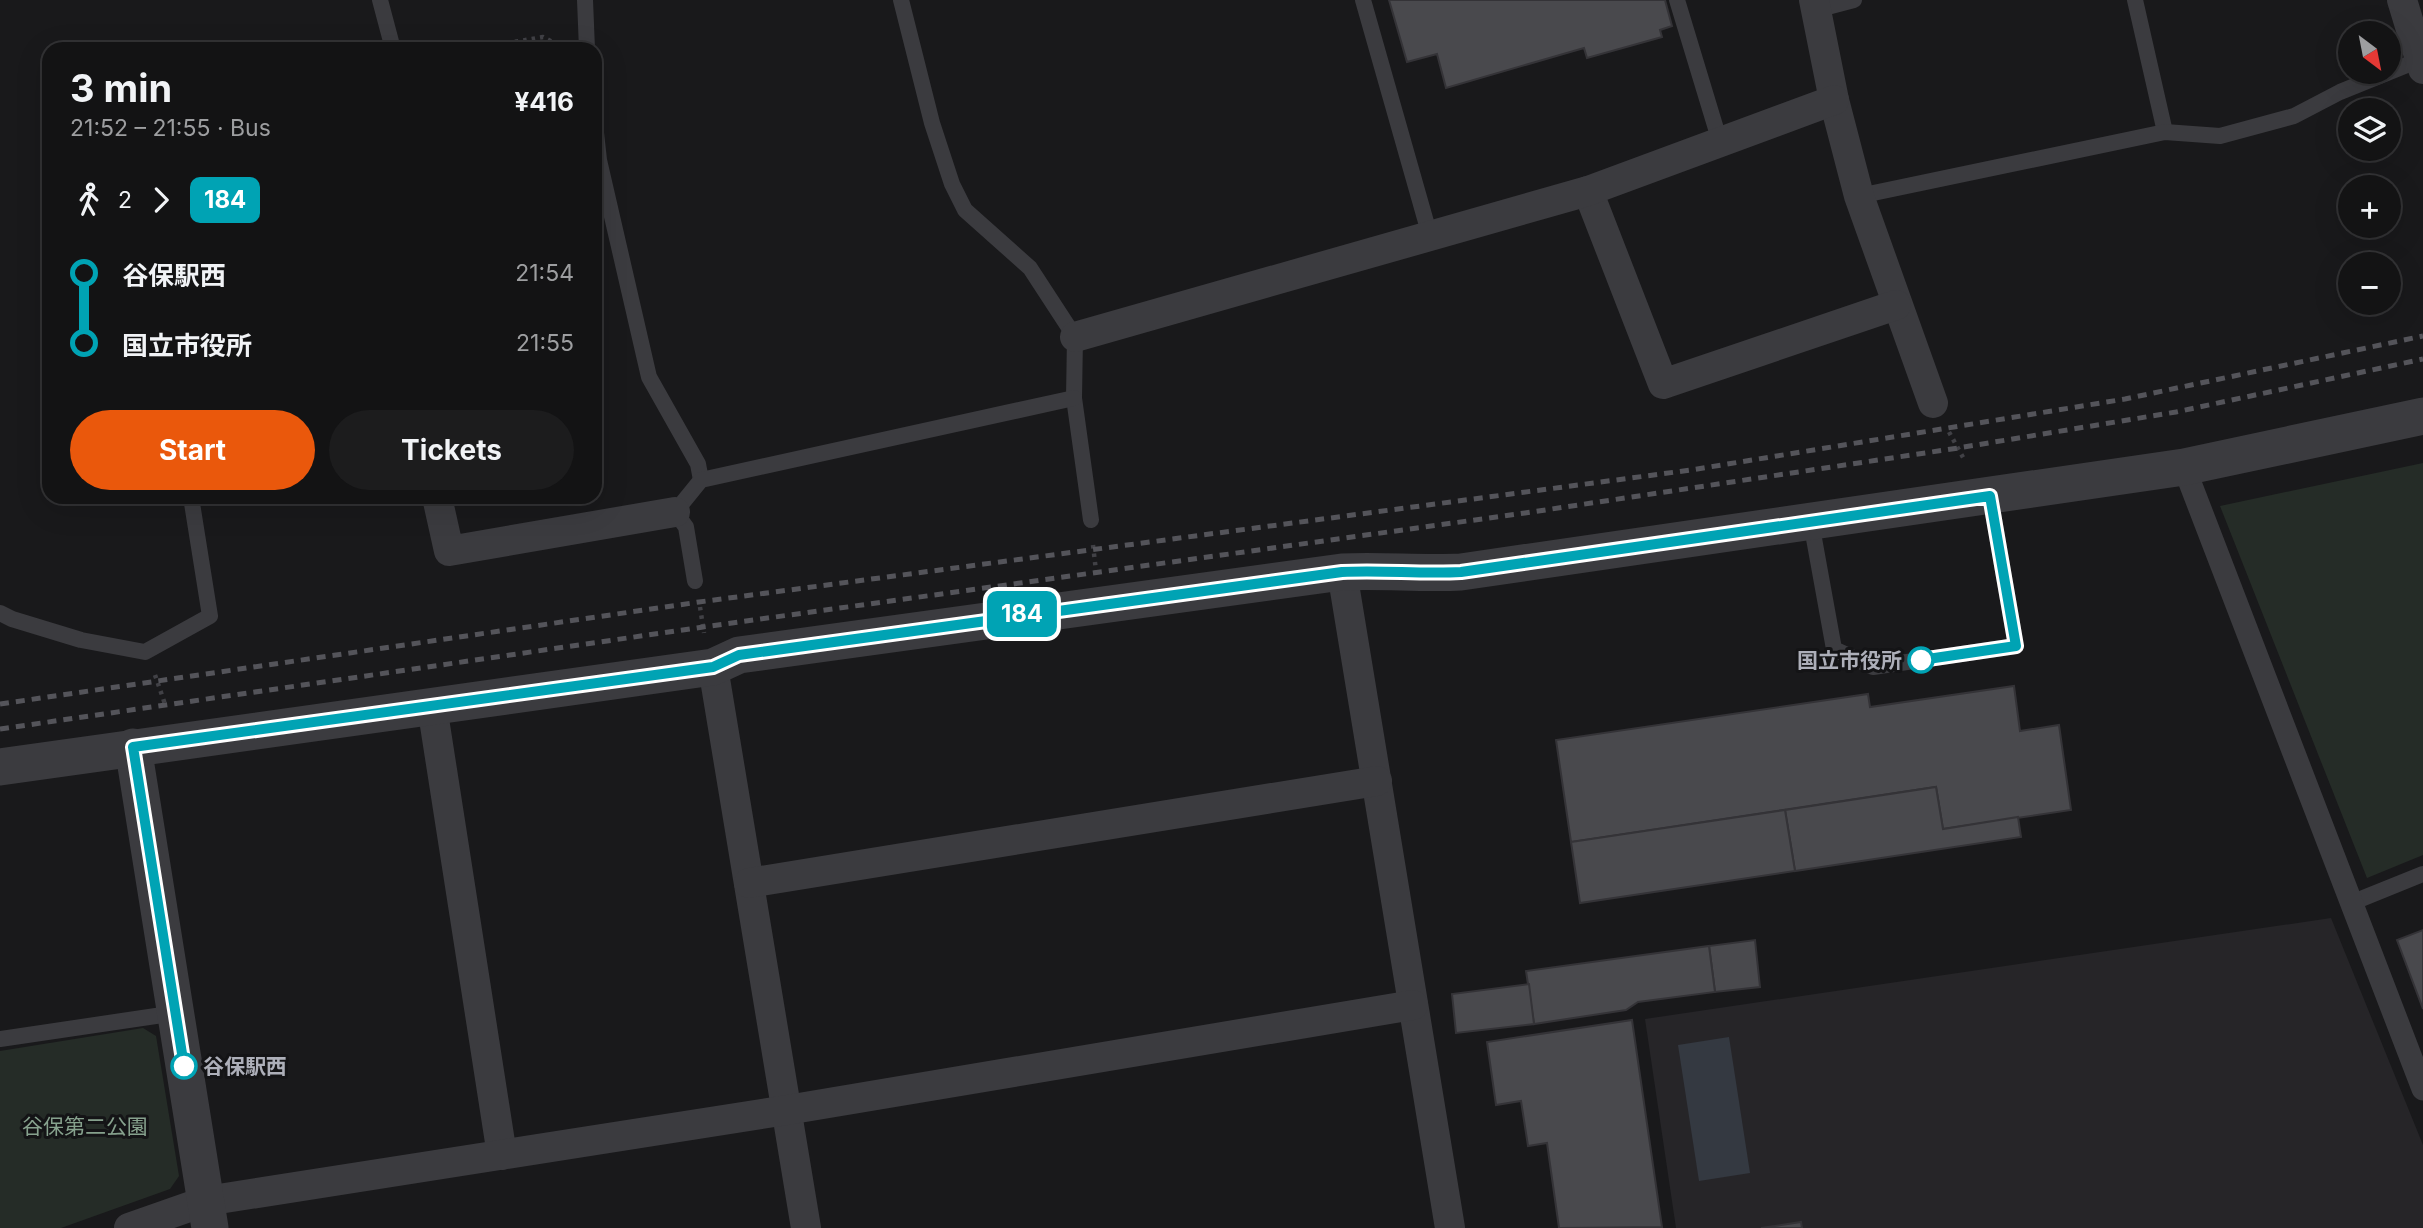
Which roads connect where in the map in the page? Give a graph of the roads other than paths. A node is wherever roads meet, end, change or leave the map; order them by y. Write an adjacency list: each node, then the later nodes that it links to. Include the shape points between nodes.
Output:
1 (380, 0): 10 (lane)
2 (585, 0): 11 (lane)
3 (901, 0): 21 (lane, via 932,123 965,210 1030,268)
4 (1363, 0): 19 (lane)
5 (1677, 0): 15 (lane)
6 (1854, 0): 9 (lane)
7 (2135, 0): 14 (lane)
8 (2402, 0): 12 (street)
9 (1815, 5): 13 (street)
10 (391, 42)
11 (587, 42)
12 (2421, 64): 14 (lane, via 2340,92 2294,117 2220,136)
13 (1834, 100): 15 (street); 18 (street)
14 (2165, 132): 18 (lane)
15 (1720, 142): 17 (street)
16 (602, 173): 26 (lane, via 649,377 698,464)
17 (1588, 191): 19 (street); 20 (street, via 1663,384)
18 (1859, 196): 20 (street)
19 (1430, 236): 21 (street)
20 (1896, 305): 23 (street)
21 (1075, 337): 22 (lane)
22 (1074, 398): 26 (lane); 31 (lane)
23 (1933, 403)
24 (2423, 416): 25 (street)
25 (2184, 467): 27 (street); 43 (street)
26 (701, 480): 30 (lane)
27 (1986, 497): 32 (street); 32 (lane, via 2016,646 1873,667 1834,649)
28 (192, 504): 35 (lane, via 210,616 145,652 81,640)
29 (439, 504): 30 (street, via 449,551)
30 (675, 512): 34 (lane, via 687,527)
31 (1091, 520)
32 (1811, 522): 33 (street, via 1461,572)
33 (1342, 572): 36 (street, via 739,655); 40 (street)
34 (695, 581)
35 (0, 612)
36 (713, 667): 37 (street); 42 (street)
37 (432, 706): 38 (street); 49 (street)
38 (133, 747): 39 (street); 45 (street)
39 (0, 767)
40 (1377, 781): 42 (street); 44 (street)
41 (2423, 874): 43 (lane)
42 (749, 883): 48 (street)
43 (2351, 903): 47 (street)
44 (1413, 1005): 48 (street); 53 (street)
45 (176, 1013): 46 (lane); 50 (street)
46 (0, 1039)
47 (2423, 1089)
48 (787, 1110): 49 (street); 52 (street)
49 (502, 1155): 50 (street)
50 (208, 1214): 51 (street)
51 (128, 1228)
52 (806, 1228)
53 (1450, 1228)

